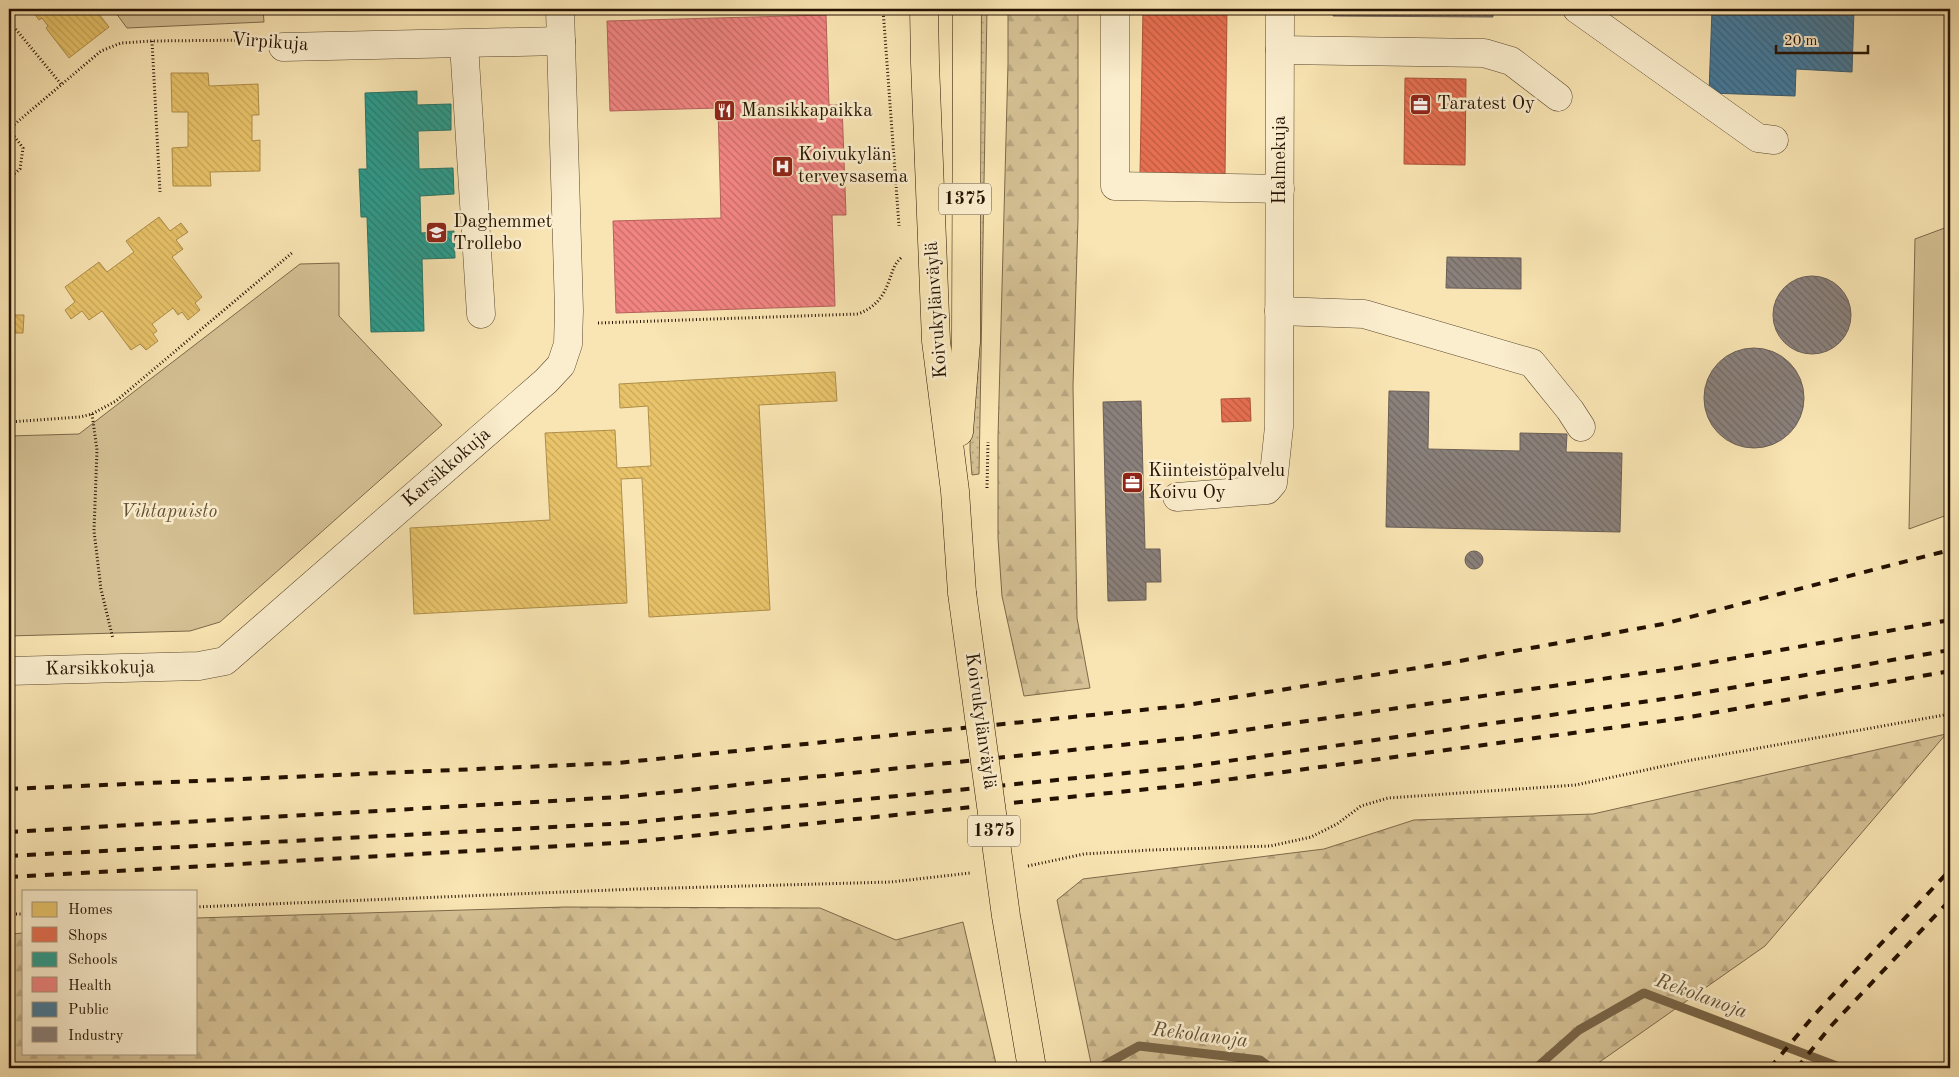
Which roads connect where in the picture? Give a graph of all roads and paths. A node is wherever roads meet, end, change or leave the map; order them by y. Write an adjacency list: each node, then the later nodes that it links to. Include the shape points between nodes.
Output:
1 (560, 9): 9 (street, Karsikkokuja)
2 (924, 9): 28 (main road, Koivukylänväylä / 1375, via 936,341)
3 (967, 9): 28 (main road, Koivukylänväylä / 1375, via 966,342)
4 (1116, 9): 18 (street, via 1115,186)
5 (1280, 9): 12 (street, Halmekuja)
6 (1577, 9): 16 (street, via 1758,138)
7 (9, 21): 13 (path)
8 (152, 41): 11 (path, Virpikuja, via 256,40); 13 (path, Virpikuja, via 121,43 102,51); 19 (path)
9 (561, 42): 10 (street, Virpikuja); 31 (street, Karsikkokuja, via 570,310 568,344 561,365 226,661 199,666)
10 (464, 44): 11 (street, Virpikuja); 23 (street)
11 (284, 47)
12 (1280, 50): 14 (street, via 1484,53 1511,61); 18 (street, Halmekuja)
13 (61, 84): 15 (path, Virpikuja)
14 (1558, 97)
15 (9, 129): 17 (path, via 23,148 20,169)
16 (1774, 140)
17 (9, 178)
18 (1280, 189): 22 (street, Halmekuja)
19 (160, 192)
20 (293, 252): 25 (path, via 116,401)
21 (902, 257): 24 (path, via 894,264 879,302 858,314 596,324)
22 (1279, 311): 27 (street, via 1364,314 1532,363); 29 (street, Halmekuja, via 1279,427 1273,483 1267,490)
23 (480, 314)
24 (593, 317)
25 (92, 414): 26 (path); 30 (path, via 96,450 94,531 101,589)
26 (9, 422)
27 (1581, 427)
28 (955, 490): 38 (main road, Koivukylänväylä / 1375, bridge, via 962,593 1006,916)
29 (1177, 497)
30 (115, 644)
31 (9, 670)
32 (1950, 714): 33 (path, via 1692,760 1576,785 1388,798 1361,806 1337,824 1311,836 1270,846 1084,854)
33 (1022, 867)
34 (975, 872): 35 (path, via 891,882)
35 (198, 907)
36 (9, 914): 37 (path)
37 (22, 914)
38 (1032, 1068)

